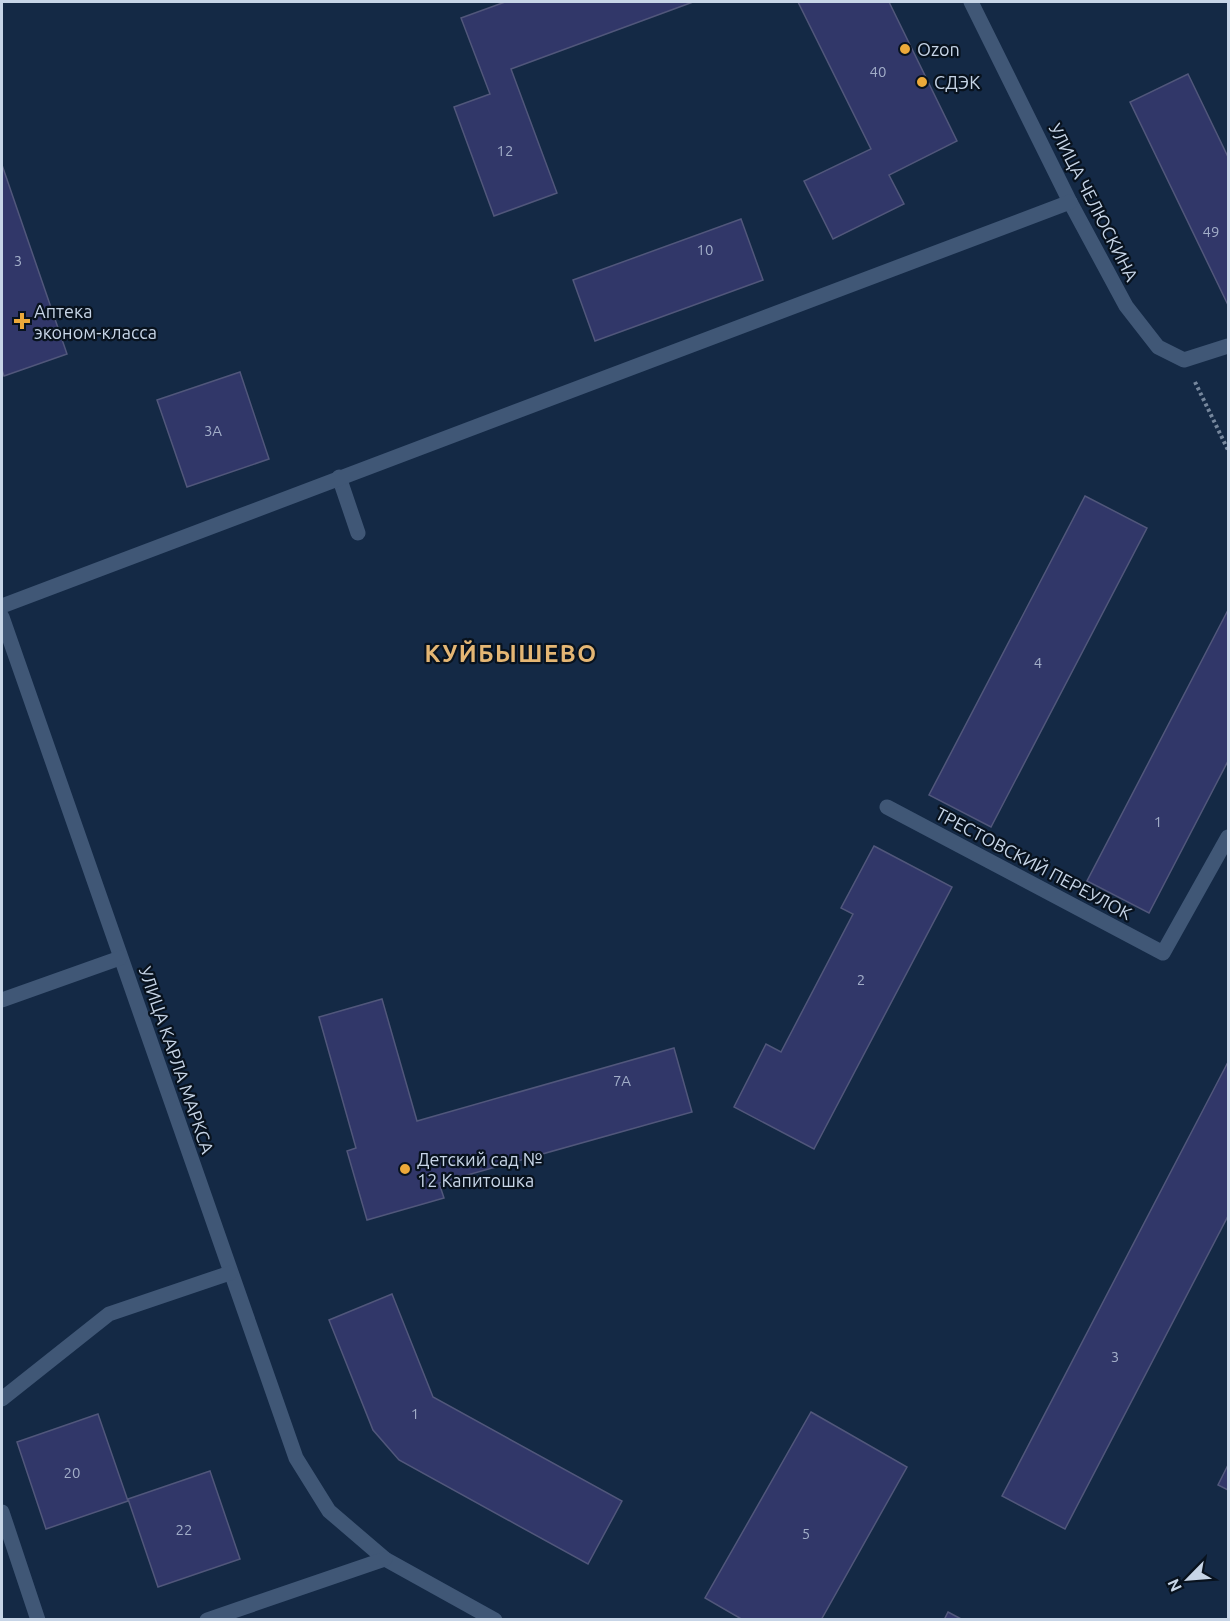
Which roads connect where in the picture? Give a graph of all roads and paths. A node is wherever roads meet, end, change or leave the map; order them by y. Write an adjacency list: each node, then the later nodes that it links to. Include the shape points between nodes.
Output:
1 (971, 2): 2 (street, УЛИЦА ЧЕЛЮСКИНА)
2 (1070, 202): 4 (street, УЛИЦА ЧЕЛЮСКИНА, via 1126,306 1158,347); 6 (street)
3 (1228, 346): 4 (street)
4 (1184, 360): 5 (path)
5 (1228, 450)
6 (339, 477): 7 (street); 8 (street)
7 (358, 533)
8 (2, 606)
9 (2, 617): 12 (street, УЛИЦА КАРЛА МАРКСА)
10 (887, 807): 11 (street, ТРЕСТОВСКИЙ ПЕРЕУЛОК, via 1163,953)
11 (1228, 837)
12 (120, 958): 13 (street); 14 (street, УЛИЦА КАРЛА МАРКСА)
13 (2, 1000)
14 (230, 1273): 15 (street, via 109,1314); 17 (street, УЛИЦА КАРЛА МАРКСА, via 296,1458 329,1511)
15 (2, 1399)
16 (2, 1512): 18 (street)
17 (385, 1559): 19 (street); 20 (street, УЛИЦА КАРЛА МАРКСА)
18 (38, 1620)
19 (207, 1620)
20 (495, 1620)

